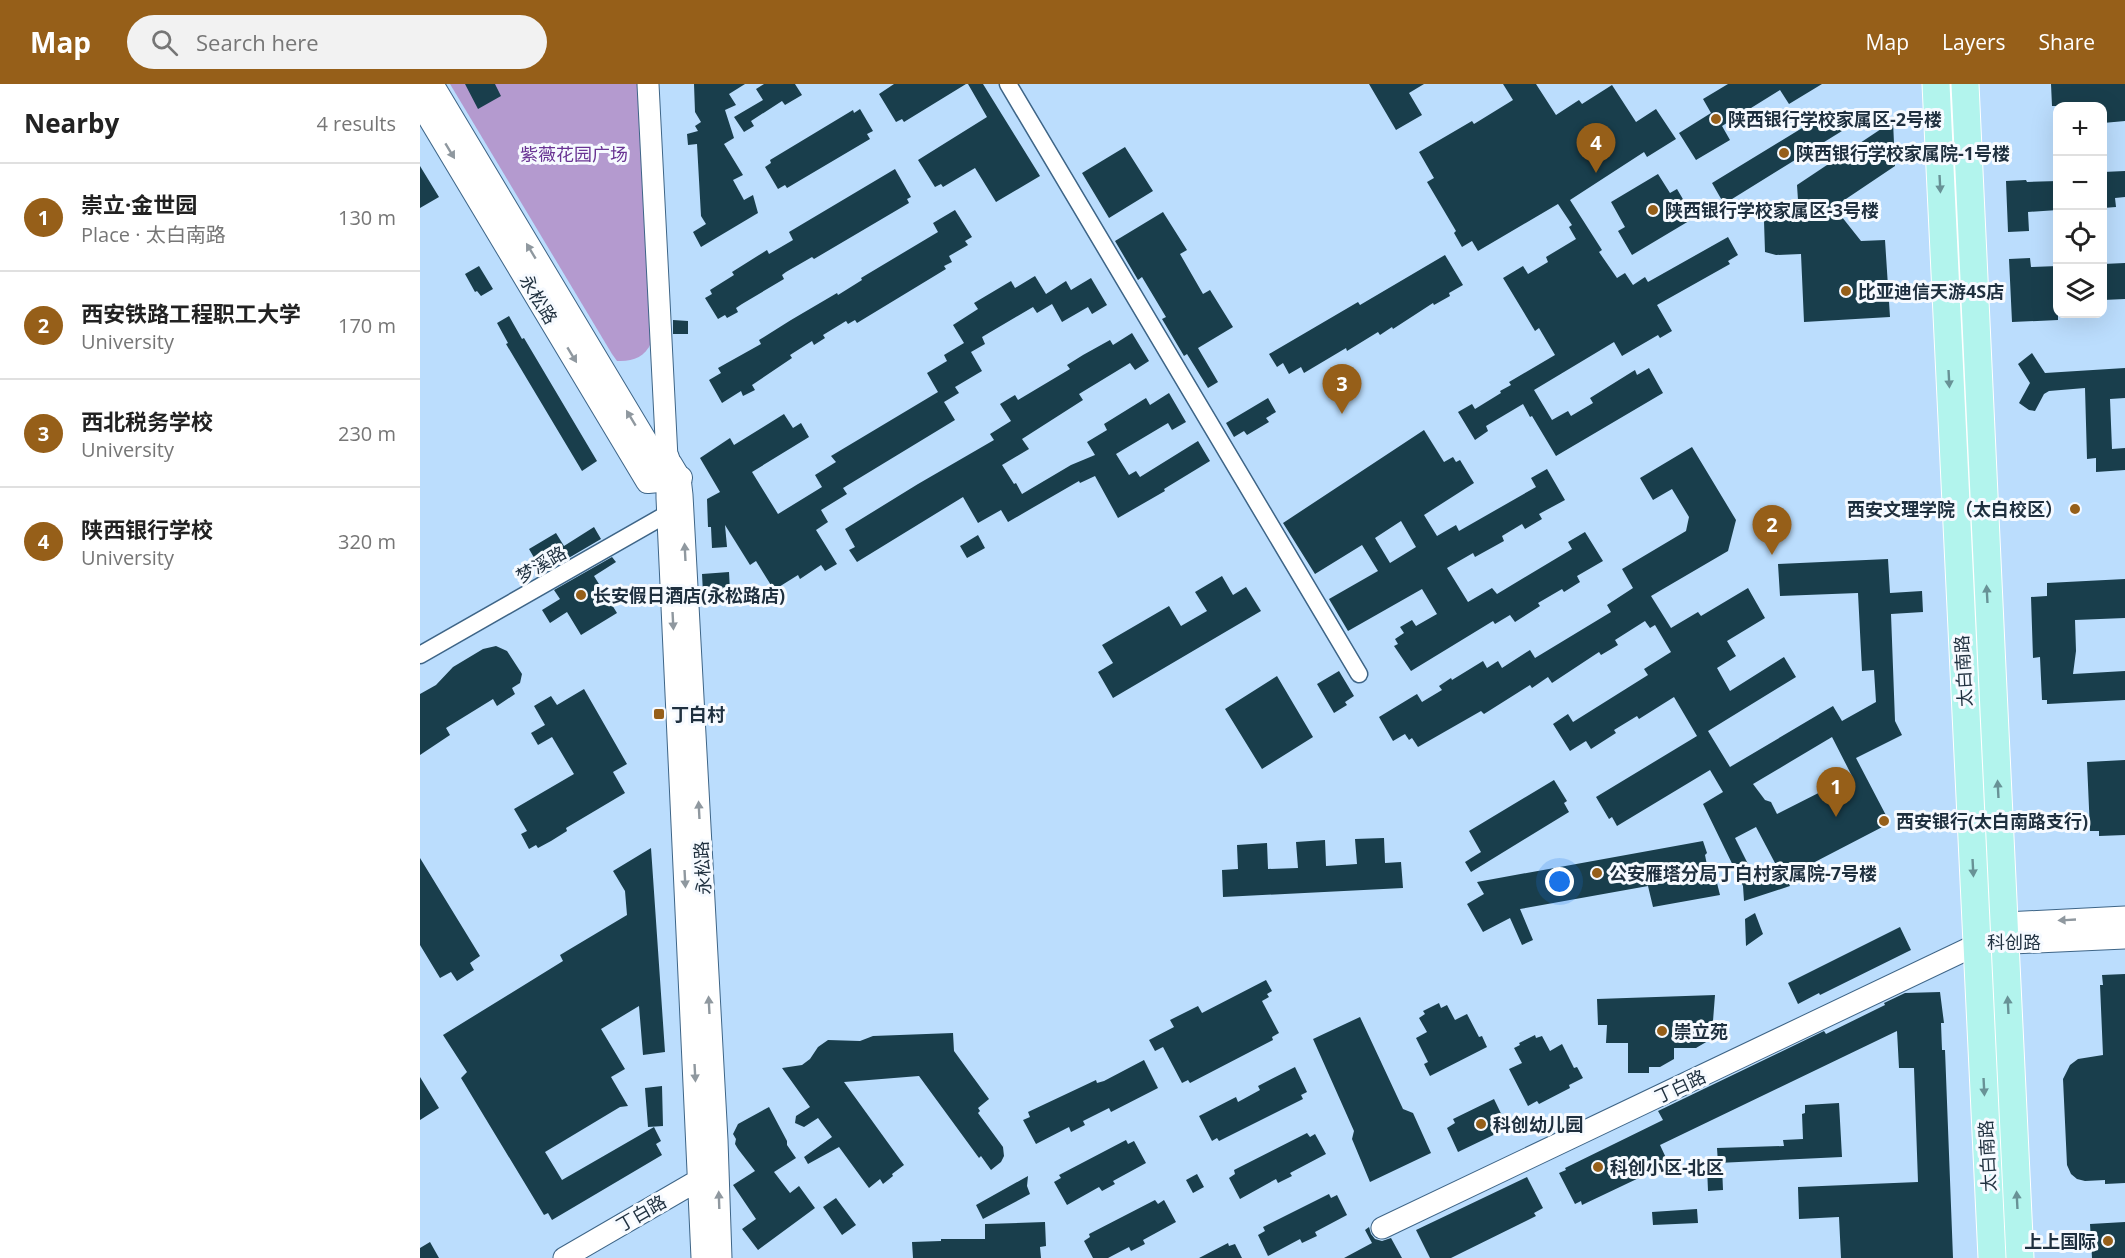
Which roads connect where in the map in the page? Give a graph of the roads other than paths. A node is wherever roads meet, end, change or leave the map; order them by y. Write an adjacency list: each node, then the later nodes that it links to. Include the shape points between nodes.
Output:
1 (431, 84): 7 (main road, 永松路, one-way to 1, via 655,458)
2 (648, 84): 7 (street)
3 (1008, 84): 10 (street)
4 (1936, 84): 14 (main road, 太白南路, one-way to 14)
5 (1965, 84): 12 (main road, 太白南路, one-way to 5, via 1984,542)
6 (420, 101): 7 (main road, 永松路, one-way to 7, via 648,481)
7 (671, 472): 8 (street, 永松路)
8 (675, 513): 9 (street, 梦溪路); 15 (street, 永松路)
9 (420, 655)
10 (1359, 674)
11 (2125, 917): 12 (street, 科创路, one-way to 12)
12 (2006, 934): 13 (street, 科创路); 14 (street, 科创路); 21 (main road, 太白南路, one-way to 12)
13 (2125, 938)
14 (1978, 944): 16 (street, 丁白路); 20 (main road, 太白南路, one-way to 20)
15 (709, 1174): 17 (street, 丁白路); 18 (street, 永松路); 19 (street, 永松路, one-way to 15)
16 (1382, 1228)
17 (564, 1258)
18 (702, 1258)
19 (721, 1258)
20 (1992, 1258)
21 (2020, 1258)

